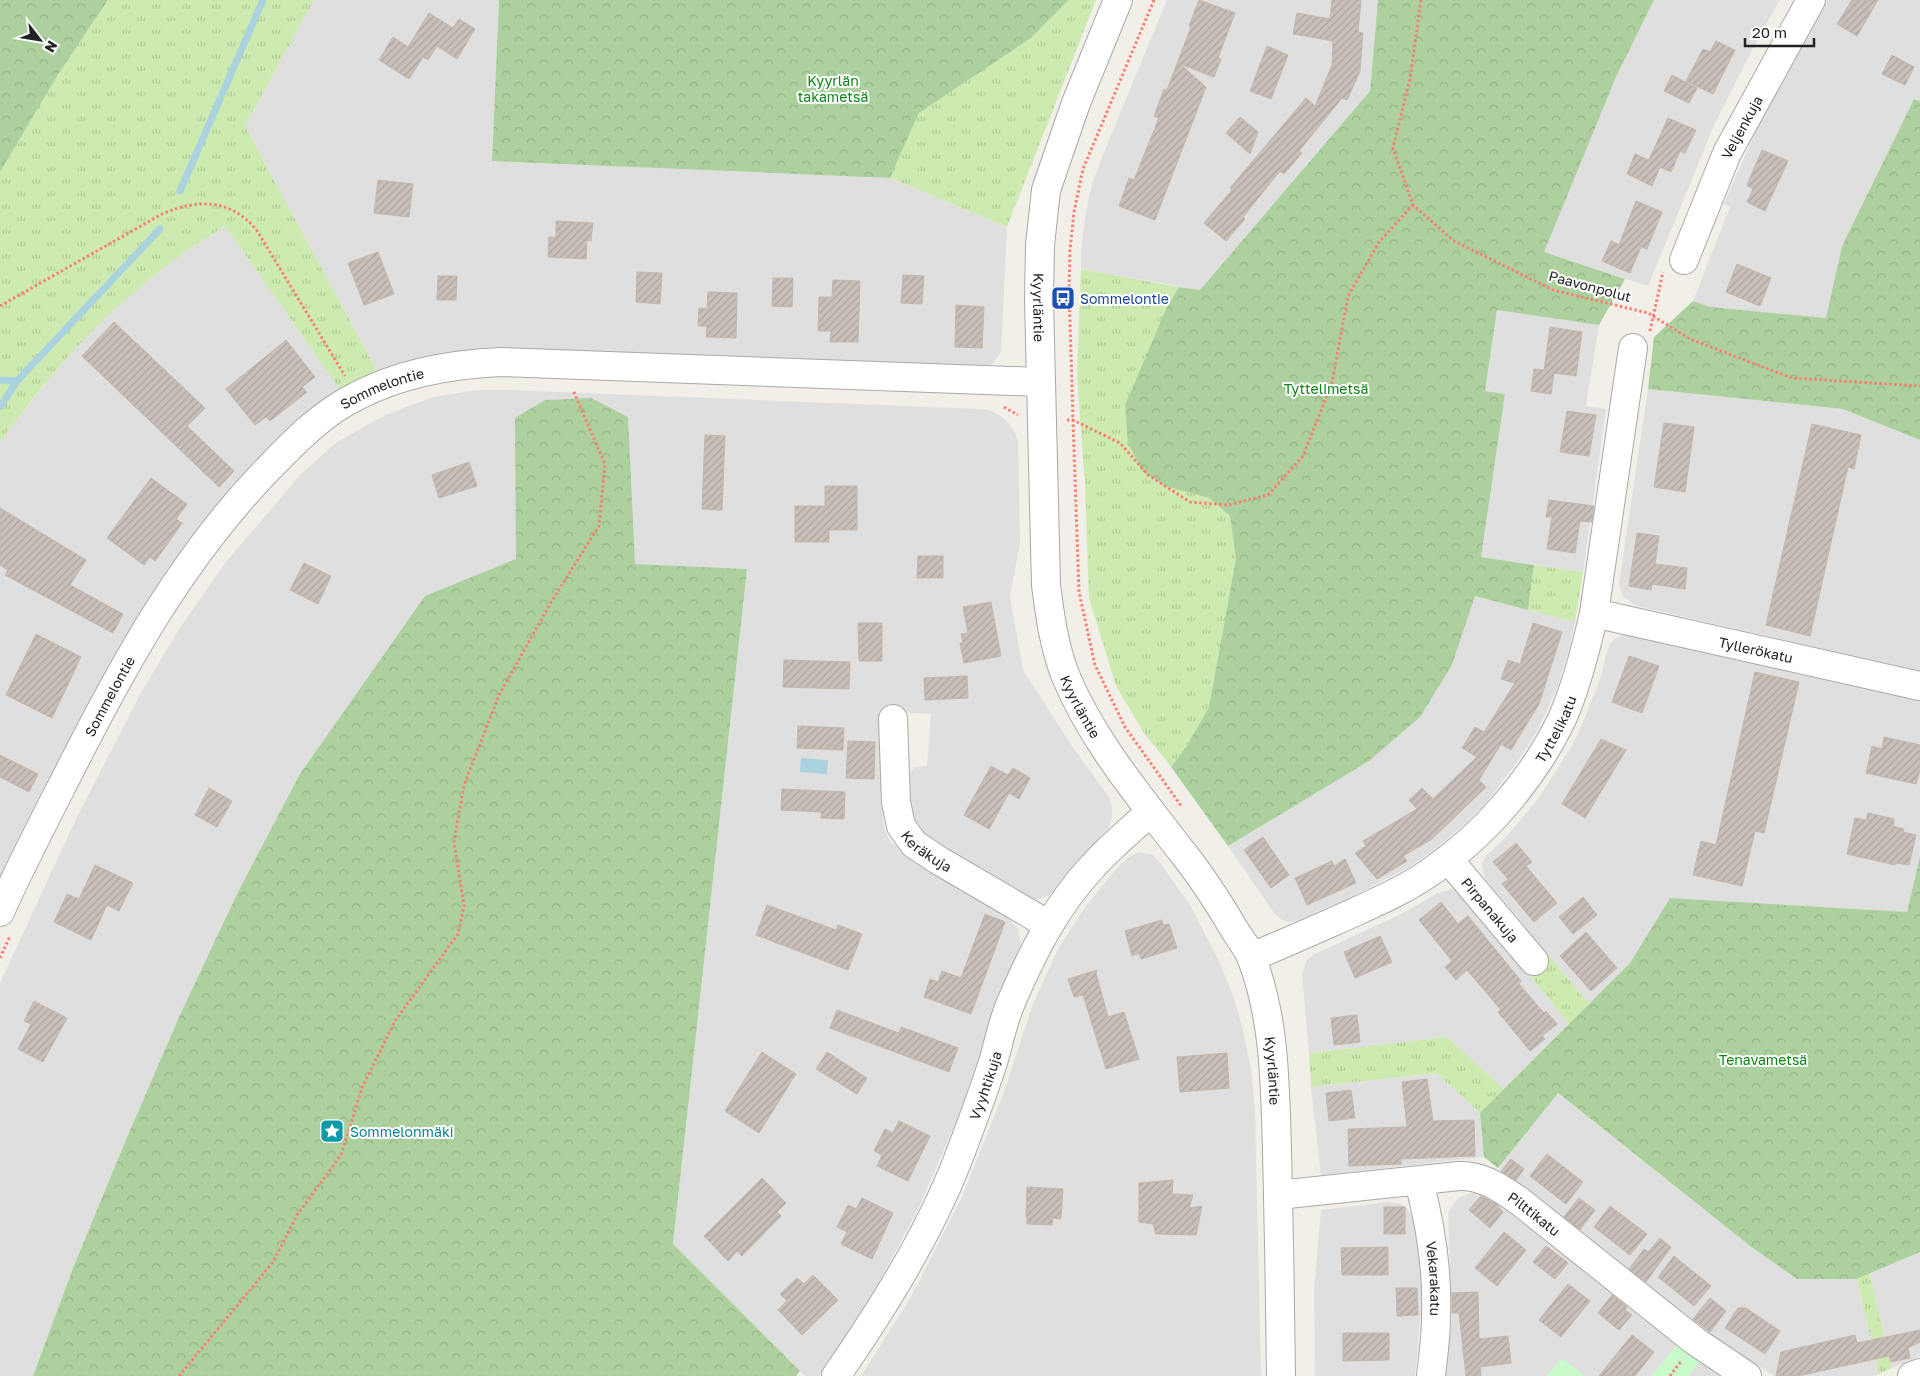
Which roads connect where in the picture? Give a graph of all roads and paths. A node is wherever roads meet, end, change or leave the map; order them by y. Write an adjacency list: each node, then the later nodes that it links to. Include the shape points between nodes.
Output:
1 (1118, 0): 11 (street, Kyyrläntie, via 1076,103 1046,190 1040,254)
2 (1154, 0): 9 (path, via 1083,169 1070,250)
3 (1421, 0): 5 (path, Paavonpolut, via 1410,79 1393,148)
4 (1811, 0): 6 (street, Veljenkuja, via 1727,152)
5 (1413, 205): 13 (path, Paavonpolut, via 1454,241 1553,290 1648,313 1690,339 1792,378); 17 (path, via 1379,242 1348,296 1332,382 1303,456 1268,495 1228,505 1190,502 1148,475 1120,443)
6 (1684, 260)
7 (0, 306): 14 (path, via 162,214 197,203 224,206 248,220 256,229)
8 (1634, 348): 18 (street, Tyttelikatu)
9 (1072, 351): 10 (path); 17 (path)
10 (1064, 352)
11 (1040, 382): 14 (street, Sommelontie, via 502,362 446,367 390,381); 21 (street, Kyyrläntie, via 1046,585 1058,653 1093,731)
12 (570, 383): 32 (path, via 605,464 599,526 499,695 464,785 454,842 464,906 458,934 395,1021 362,1088 341,1155 297,1214 272,1262)
13 (1920, 386)
14 (357, 396): 24 (street, Sommelontie, via 330,412 259,478 226,514 164,599 88,734)
15 (999, 404): 16 (path)
16 (1021, 418)
17 (1073, 420): 22 (path, via 1079,592 1095,666 1125,727)
18 (1594, 613): 19 (street, Tyllerökatu); 23 (street, Tyttelikatu, via 1574,687 1545,748 1494,817)
19 (1920, 686)
20 (892, 719): 25 (street, Keräkuja, via 896,802 901,826 914,844)
21 (1151, 812): 25 (street, Vyyhtikuja, via 1092,866); 26 (street, Kyyrläntie, via 1206,882)
22 (1185, 812)
23 (1448, 859): 26 (street, Tyttelikatu, via 1404,888 1372,904); 28 (street, Pirpanakuja)
24 (6, 921): 27 (path)
25 (1049, 925): 33 (street, Vyyhtikuja, via 1009,1007 956,1164 911,1257)
26 (1251, 957): 30 (street, Kyyrläntie, via 1262,992 1274,1062)
27 (0, 958)
28 (1534, 960)
29 (1419, 1181): 30 (street, Pilttikatu); 35 (street, Vekarakatu, via 1435,1265 1436,1320); 36 (street, Pilttikatu, via 1468,1176 1498,1186 1695,1341)
30 (1278, 1195): 34 (street, Kyyrläntie)
31 (1920, 1372): 37 (street)
32 (179, 1376)
33 (836, 1376)
34 (1281, 1376)
35 (1431, 1376)
36 (1747, 1376)
37 (1912, 1376)

